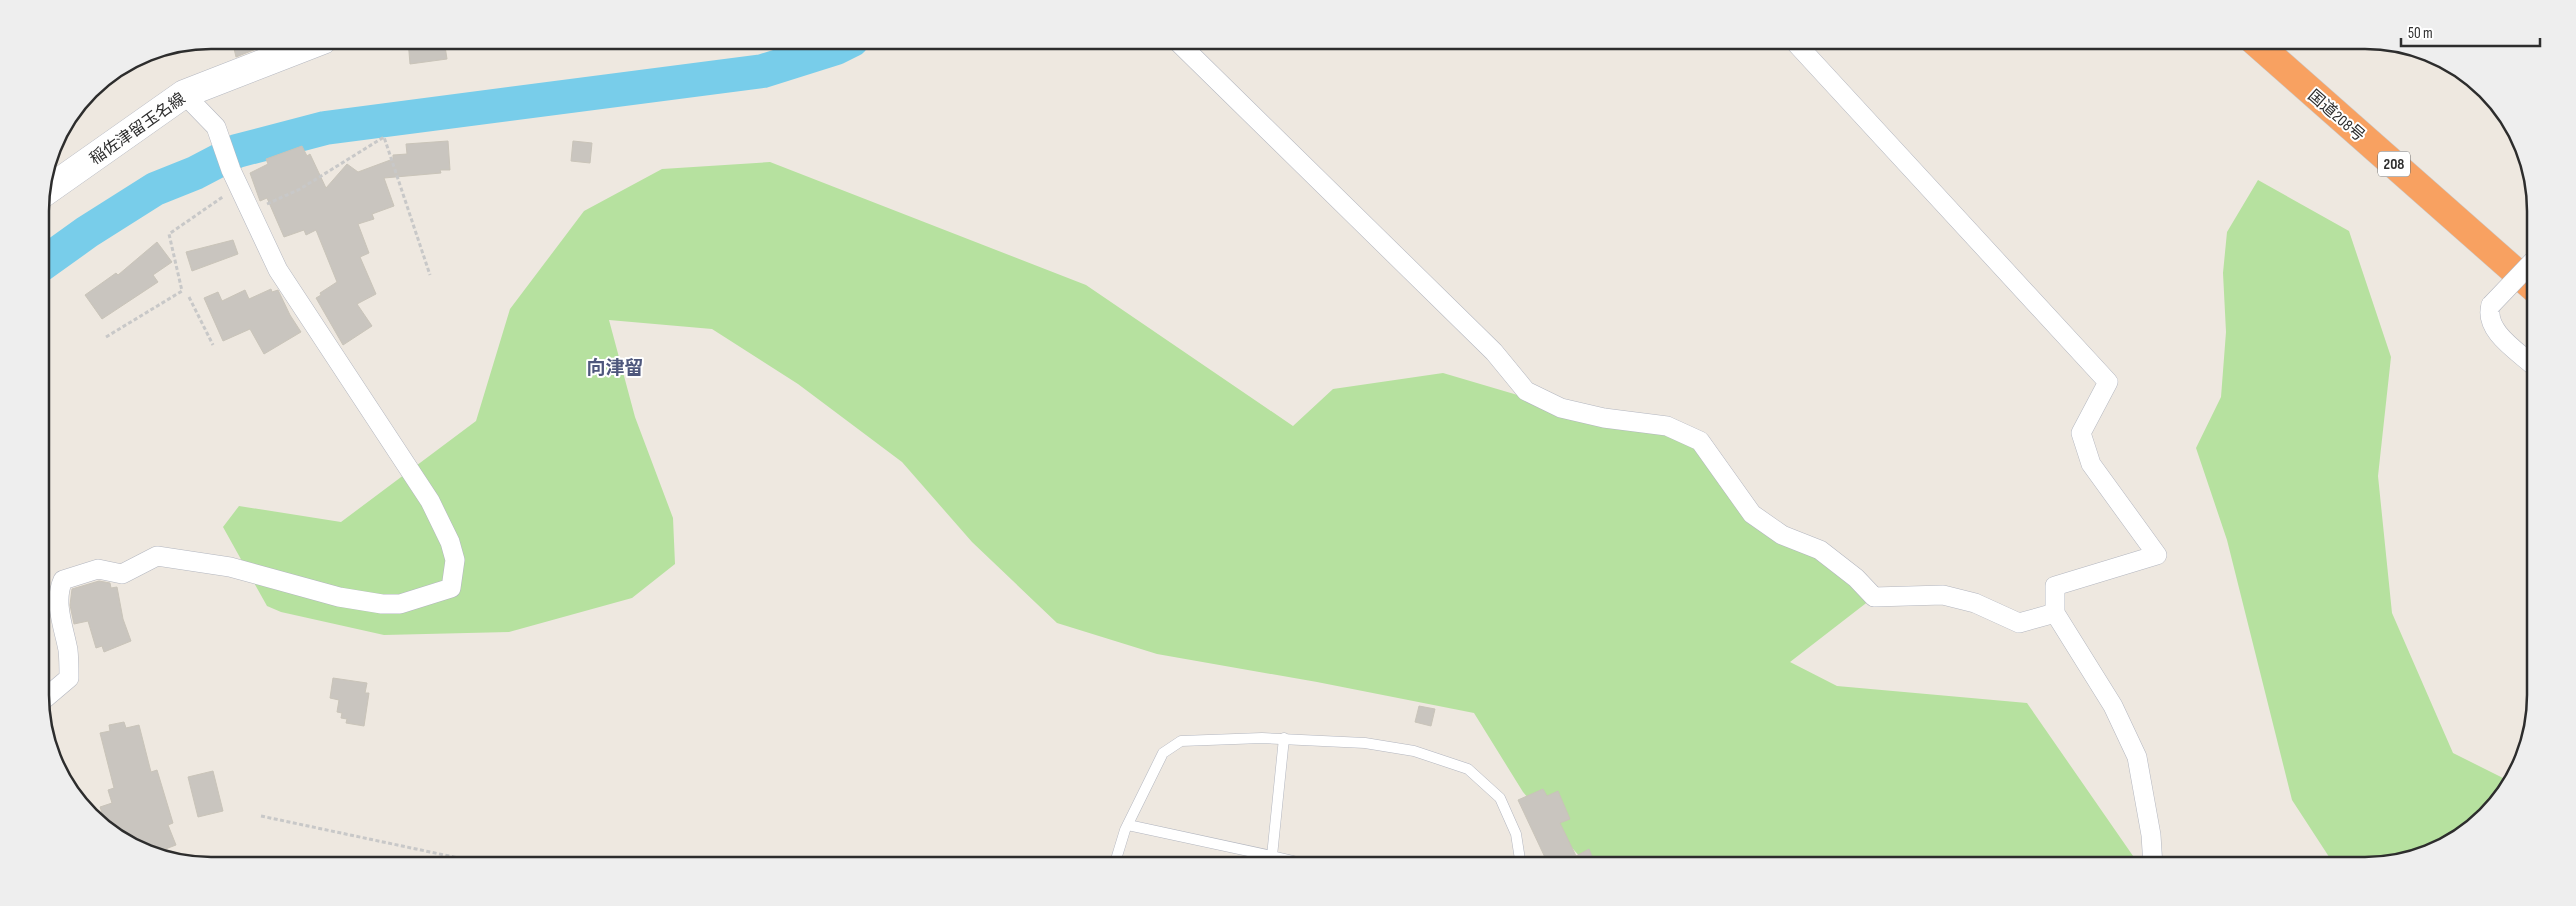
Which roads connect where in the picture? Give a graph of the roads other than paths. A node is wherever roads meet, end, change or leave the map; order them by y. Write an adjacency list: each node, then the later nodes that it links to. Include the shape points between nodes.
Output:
1 (300, 49): 5 (main road, 稲佐津留玉名線)
2 (1185, 49): 10 (street, via 1494,352 1526,390 1561,408 1604,418 1667,426 1700,441 1752,514 1782,535 1820,550 1856,578 1874,597 1943,595 2019,623)
3 (1801, 49): 10 (street, via 2108,382 2081,433 2090,464 2156,555 2055,586)
4 (2263, 49): 8 (highway, 国道208号 / 208)
5 (184, 94): 6 (main road, 稲佐津留玉名線); 11 (street, via 216,127 231,170 278,270 430,500 455,560 451,588 400,604 382,604 339,597 230,567 157,556 122,574 91,570 63,580 59,589 69,678)
6 (51, 188)
7 (2527, 268): 9 (street, bridge, via 2491,305 2489,318 2494,329)
8 (2527, 282)
9 (2527, 359)
10 (2055, 613): 18 (street, via 2113,706 2136,757)
11 (49, 695)
12 (1284, 738): 13 (lane, via 1181,741 1162,753); 16 (lane); 17 (lane, via 1364,743 1414,751 1468,769 1500,798 1516,834)
13 (1128, 825): 14 (lane); 15 (lane)
14 (1117, 857)
15 (1255, 857)
16 (1271, 857)
17 (1520, 857)
18 (2152, 857)

